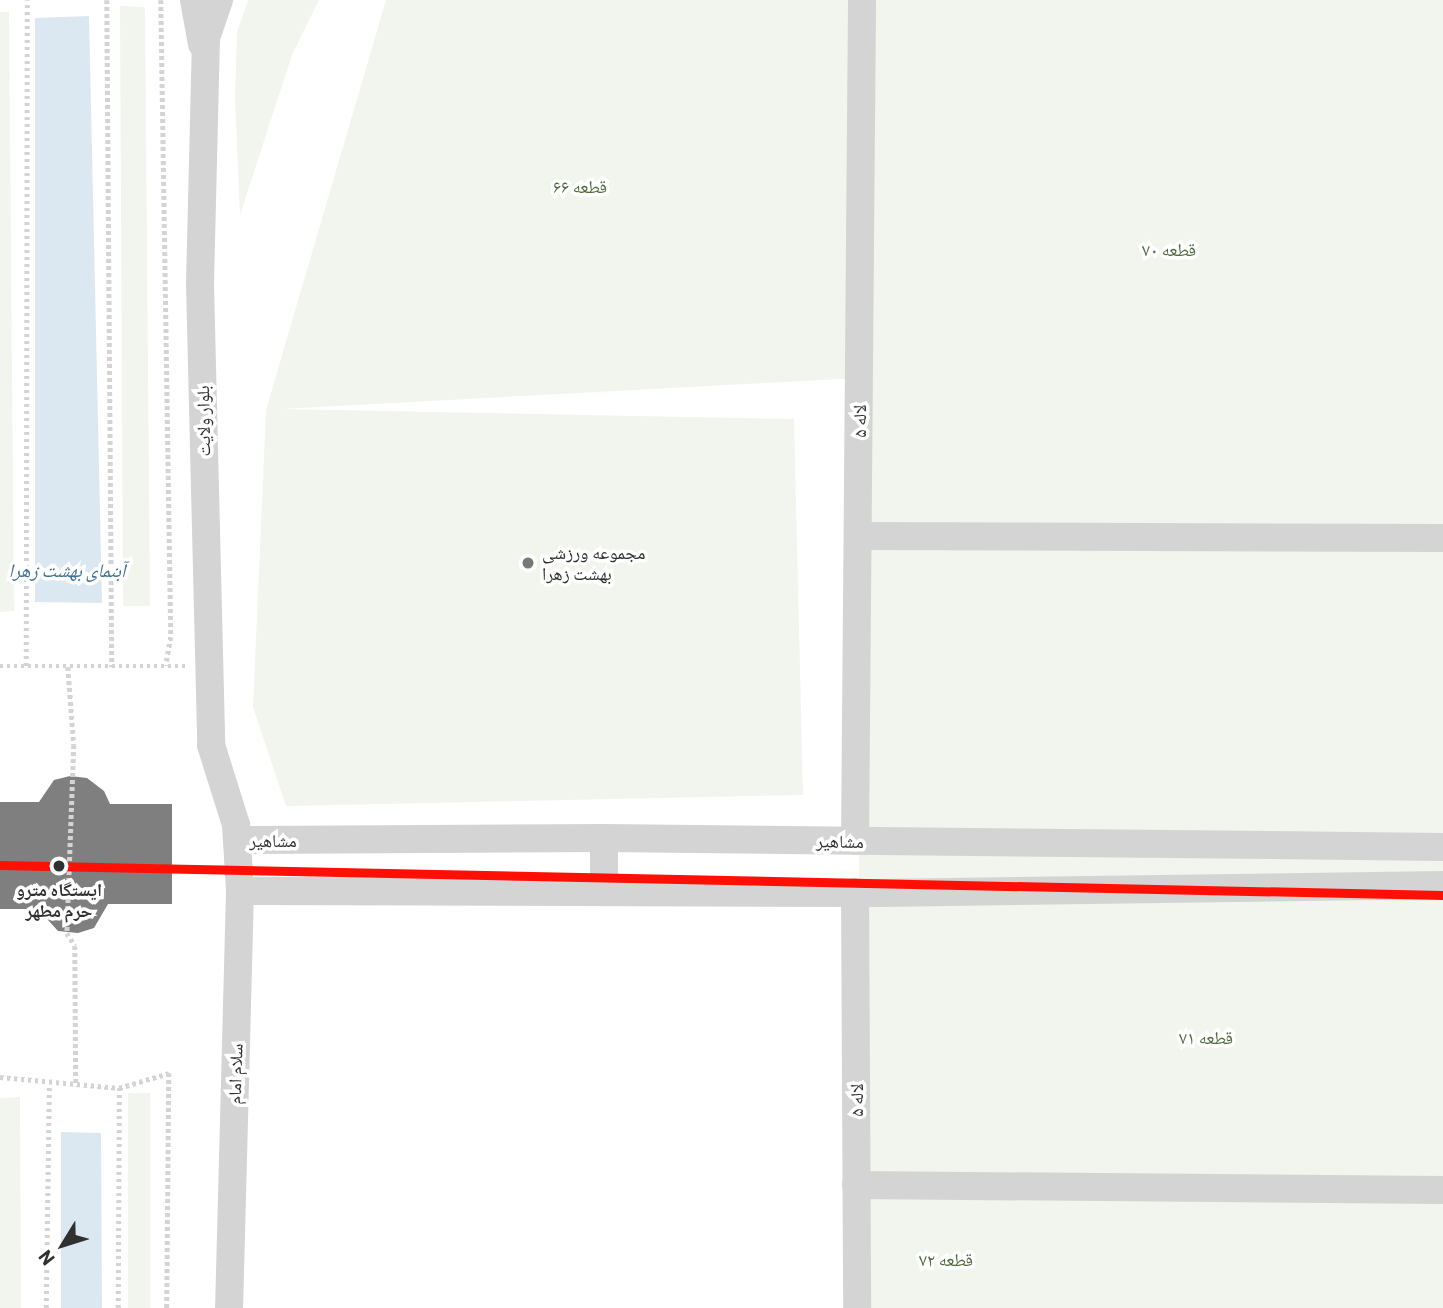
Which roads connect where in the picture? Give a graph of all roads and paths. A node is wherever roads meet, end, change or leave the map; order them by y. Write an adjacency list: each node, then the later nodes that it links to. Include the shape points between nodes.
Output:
1 (27, 0): 11 (path)
2 (107, 0): 15 (path)
3 (161, 0): 12 (path, via 171,637)
4 (194, 0): 7 (street)
5 (219, 0): 7 (street, بلوار ولایت, via 206,38)
6 (862, 0): 8 (street, لاله ۵)
7 (205, 67): 13 (street, بلوار ولایت, via 200,284)
8 (858, 536): 9 (street); 18 (street, لاله ۵)
9 (1443, 538)
10 (0, 666): 11 (path)
11 (26, 666): 14 (path)
12 (166, 666): 13 (path); 15 (path)
13 (210, 666): 17 (street, بلوار ولایت, via 211,745)
14 (68, 667): 15 (path); 26 (path, via 74,745 66,933 75,946)
15 (112, 667)
16 (604, 838): 17 (street, مشاهیر); 18 (street, مشاهیر); 22 (street)
17 (237, 840): 21 (street, سلام امام)
18 (855, 841): 19 (street, مشاهیر)
19 (1443, 847)
20 (1443, 885): 23 (street)
21 (240, 891): 22 (street); 33 (street, سلام امام)
22 (604, 891): 23 (street)
23 (855, 892): 28 (street, لاله ۵)
24 (0, 1077): 25 (path)
25 (49, 1084): 26 (path); 30 (path)
26 (76, 1086): 27 (path)
27 (119, 1088): 31 (path); 32 (path, via 169,1073)
28 (856, 1185): 29 (street); 34 (street, لاله ۵)
29 (1443, 1190)
30 (46, 1308)
31 (118, 1308)
32 (167, 1308)
33 (229, 1308)
34 (856, 1308)

